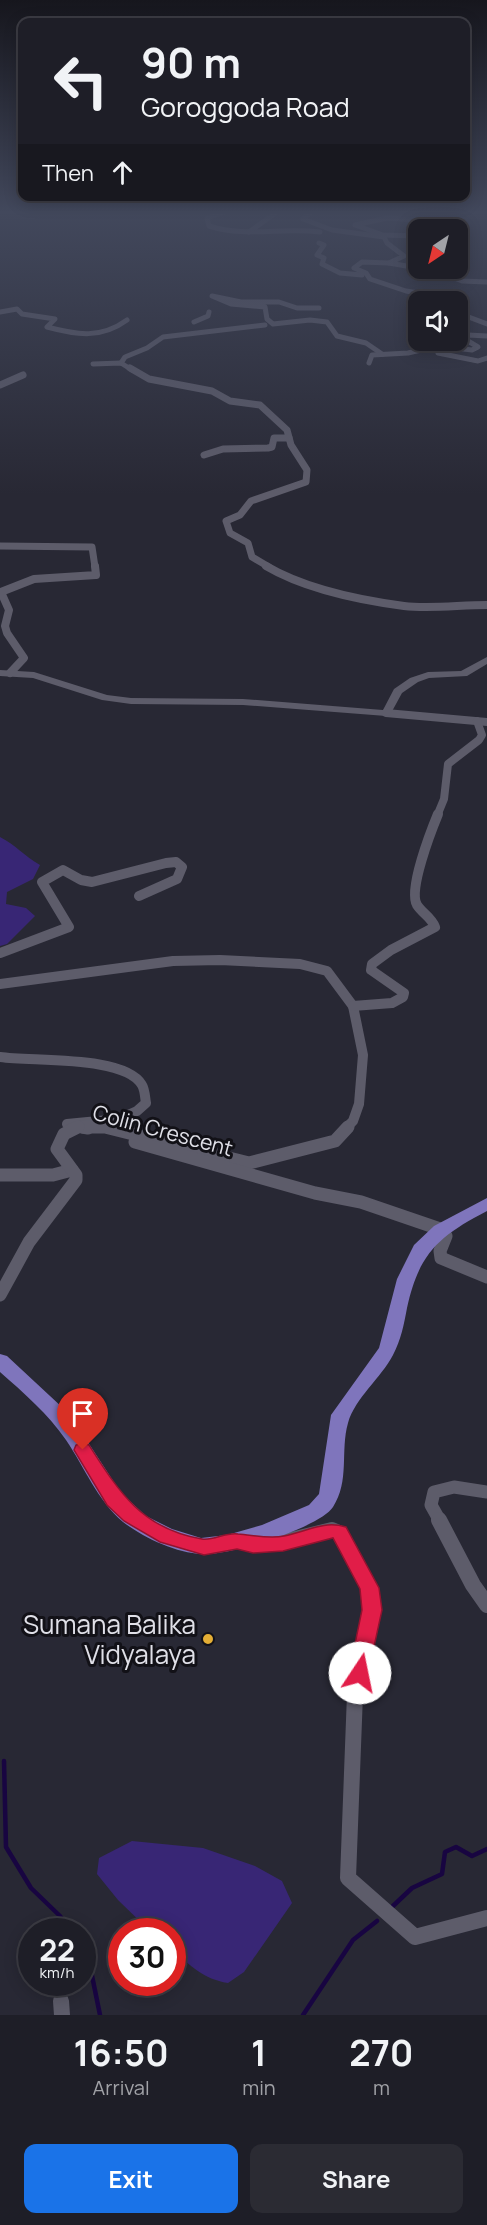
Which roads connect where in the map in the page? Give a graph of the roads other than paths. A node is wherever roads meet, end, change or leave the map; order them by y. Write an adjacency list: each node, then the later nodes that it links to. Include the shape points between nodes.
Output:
1 (249, 306): 12 (street, via 266,308 267,319 273,324 312,319 325,322 334,327 338,336 373,344)
2 (291, 306): 3 (street)
3 (319, 308)
4 (0, 310): 7 (street, via 16,309 22,314 55,319 47,327 77,334 113,330)
5 (209, 312): 8 (street)
6 (468, 317): 9 (street)
7 (127, 320)
8 (194, 322)
9 (487, 324)
10 (265, 325): 14 (street, via 163,337)
11 (487, 336): 12 (street, via 463,338 478,347 472,350 438,346 408,354)
12 (385, 354): 13 (street, via 400,359 431,353 478,361); 15 (street, via 372,355)
13 (487, 358)
14 (121, 363): 16 (street); 19 (street, via 149,379 260,405 286,430)
15 (369, 363)
16 (93, 364)
17 (23, 375): 18 (street)
18 (0, 385)
19 (289, 438): 20 (street, via 274,438 268,448 223,449); 22 (street, via 307,470 306,482 251,501 240,515 226,521 233,536 248,543 252,557 280,574 334,591 405,606)
20 (204, 455)
21 (0, 546): 24 (street, via 92,547 96,574 39,580 1,592 9,610 7,633 24,658)
22 (487, 605)
23 (487, 660): 25 (street, via 463,674 428,675 414,680 398,691)
24 (5, 673): 25 (street, via 34,675 106,698 131,701 260,702)
25 (386, 713): 26 (street)
26 (482, 722): 30 (street, via 479,740 448,764 444,799 428,838 415,894 417,905 435,927 372,964 371,970 404,993 404,997 392,1003)
27 (140, 896): 28 (street, via 177,879 182,867 176,862 161,863 96,882 83,881 63,870 42,882 69,927)
28 (0, 953)
29 (0, 984): 30 (street, via 173,961 300,964 327,971)
30 (353, 1006): 32 (street, via 363,1055 359,1104 349,1127 336,1142 249,1163 105,1127)
31 (0, 1057): 33 (street, via 107,1067 132,1075 141,1084 146,1103 135,1115 124,1120 80,1119 64,1125)
32 (83, 1127): 33 (street, Colin Crescent); 37 (street, Colin Crescent, via 315,1193 361,1202)
33 (61, 1134): 34 (street, Colin Crescent, via 57,1149)
34 (72, 1170): 35 (street, via 52,1175); 39 (street, via 76,1180 29,1242)
35 (0, 1175)
36 (487, 1204): 37 (main road)
37 (439, 1230): 38 (street, via 446,1236 441,1257); 42 (main road, via 409,1267 388,1349 338,1421 331,1488 324,1504 297,1522)
38 (487, 1278)
39 (0, 1295)
40 (0, 1361): 42 (main road, via 45,1400 73,1434 114,1500 131,1516 166,1536 204,1547)
41 (487, 1492): 43 (street, via 442,1487 434,1492 431,1505)
42 (237, 1541): 44 (street, via 283,1544 332,1530 339,1533 369,1588 372,1610 355,1694 348,1878 415,1937)
43 (487, 1605)
44 (487, 1918)

